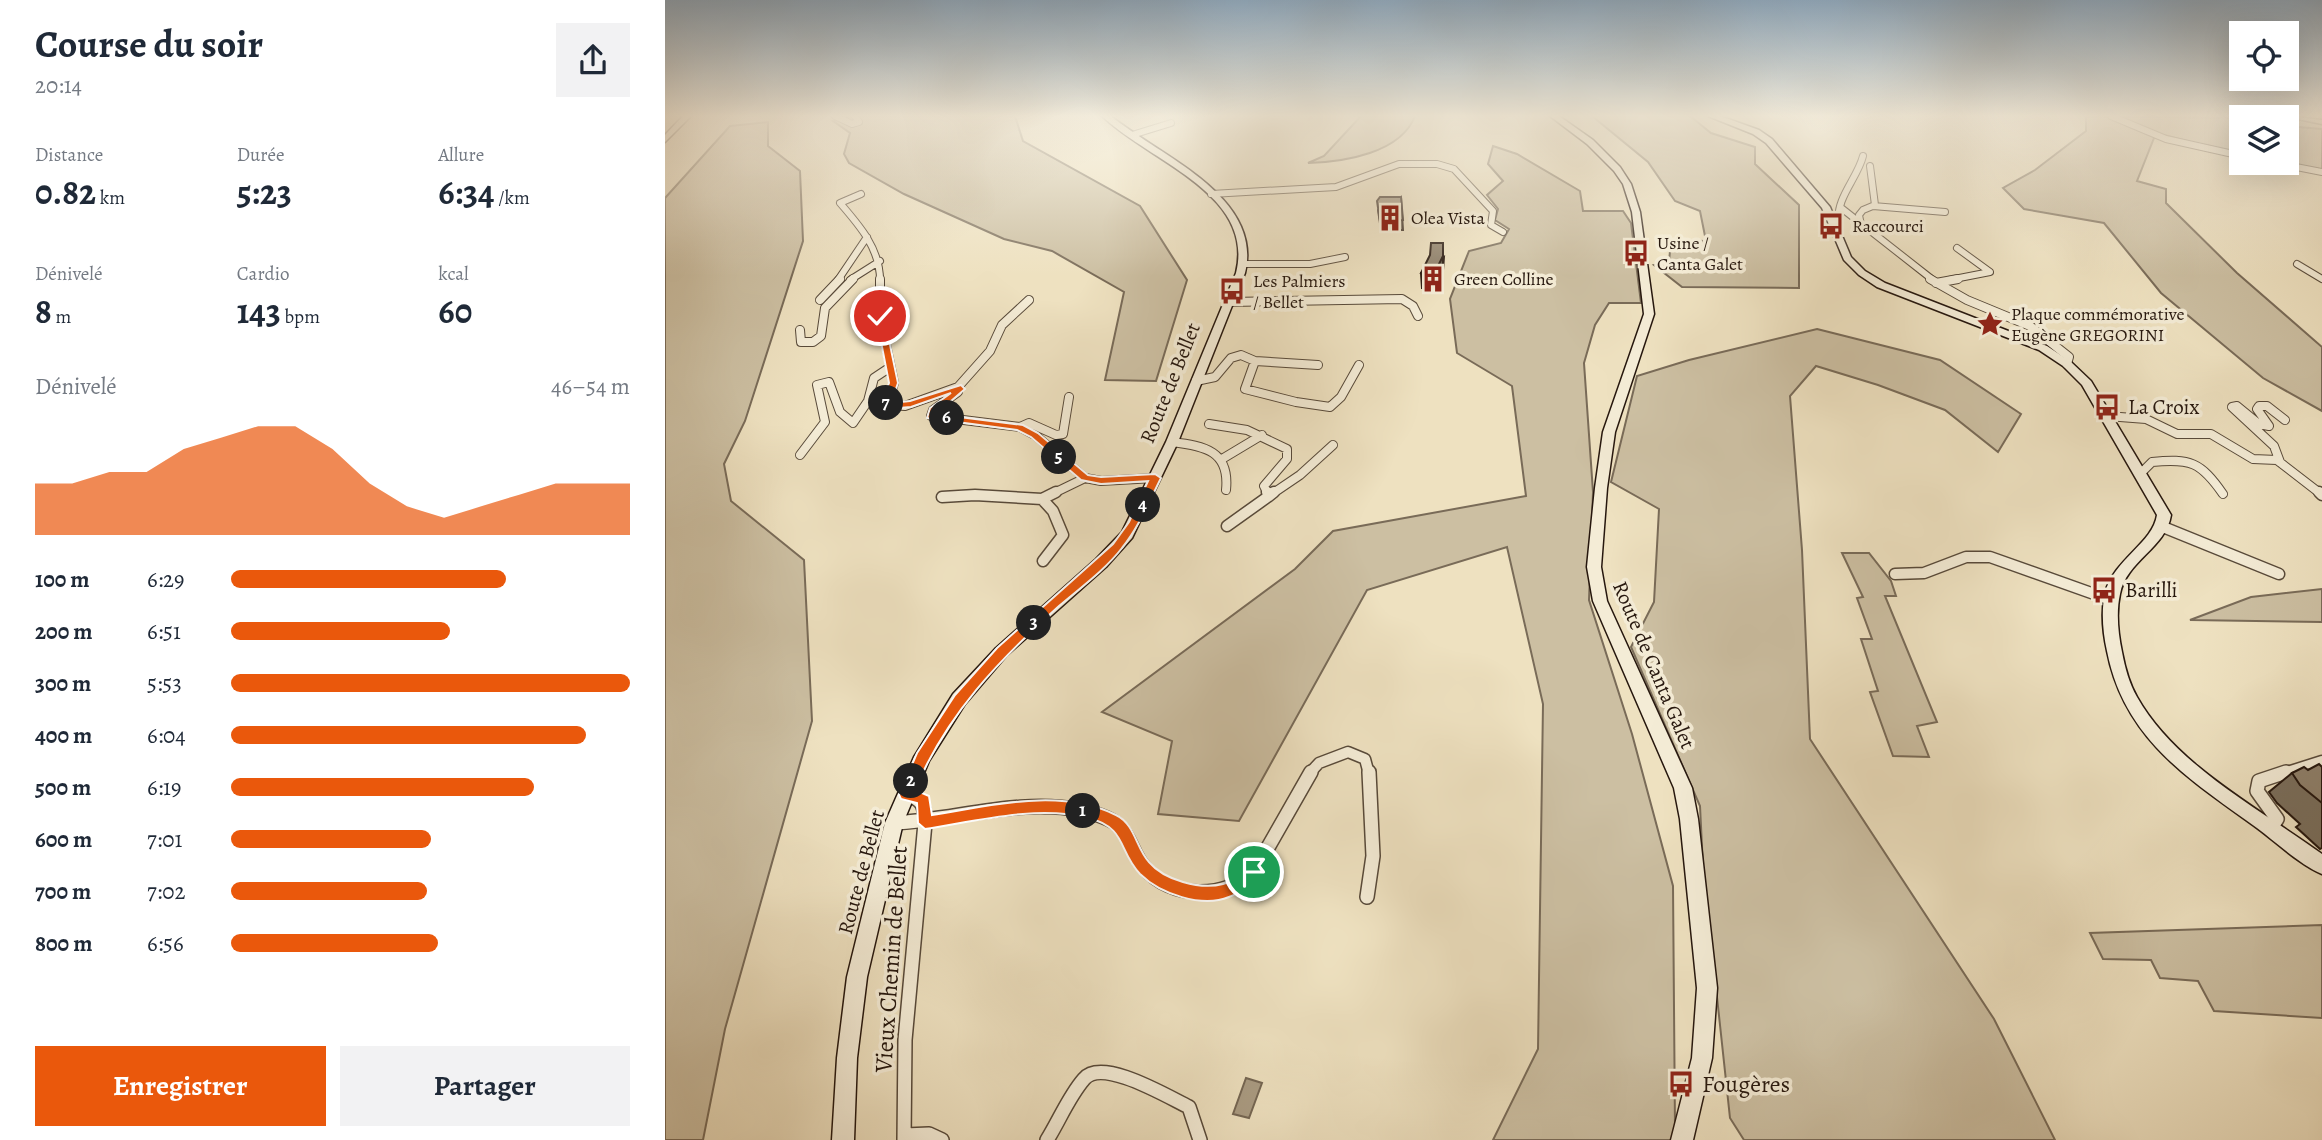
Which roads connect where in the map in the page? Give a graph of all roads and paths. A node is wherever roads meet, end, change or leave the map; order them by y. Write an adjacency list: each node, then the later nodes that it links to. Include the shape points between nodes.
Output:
1 (1183, 169): 9 (street, Route de Bellet)
2 (1385, 169): 9 (street, via 1336,187)
3 (1454, 169): 15 (street, via 1493,211 1491,225)
4 (1617, 169): 74 (street, Route de Canta Galet, via 1636,212 1649,314 1609,432 1594,567 1600,601 1683,788 1689,819 1707,988 1702,1058)
5 (1793, 169): 13 (street)
6 (1859, 169): 11 (street)
7 (1870, 169): 10 (street)
8 (861, 194): 16 (street, via 840,203)
9 (1211, 194): 20 (street, Route de Bellet, via 1241,234)
10 (1873, 206): 12 (street); 14 (street, via 1859,215)
11 (1840, 207): 13 (street, via 1839,221); 14 (street)
12 (1945, 212)
13 (1833, 222): 30 (street, via 1847,258 1871,279 2029,341)
14 (1861, 225): 23 (street)
15 (1503, 232)
16 (867, 237): 19 (street); 24 (street)
17 (1957, 248): 23 (street, via 1990,272)
18 (1345, 257): 20 (street, via 1310,264)
19 (880, 261): 28 (street, via 858,272 837,293 824,310 821,336 801,342); 33 (street, via 880,316)
20 (1243, 264): 26 (street, Route de Bellet)
21 (2297, 264): 22 (street)
22 (2322, 279)
23 (1936, 283): 30 (street, via 2039,331 2069,357)
24 (820, 300)
25 (1029, 300): 35 (street, via 1002,325 990,351)
26 (1230, 302): 27 (street, via 1402,299); 34 (street, Route de Bellet)
27 (1418, 316)
28 (800, 330)
29 (1255, 362): 31 (street); 32 (street, via 1245,389 1330,407 1343,398); 34 (street, via 1250,357 1233,358 1224,362 1215,377)
30 (2067, 364): 37 (street, via 2087,383)
31 (1318, 365)
32 (1359, 365)
33 (889, 368): 35 (street, via 894,383 885,403 889,407); 44 (street, via 874,378 868,401 853,423 844,418 829,382 817,385 825,422)
34 (1196, 381): 42 (street, Route de Bellet)
35 (958, 387): 40 (street, via 931,416)
36 (1069, 397): 40 (street, via 1063,434 1030,423)
37 (2107, 416): 46 (street, via 2146,419 2177,434 2211,434 2253,458); 47 (street)
38 (2285, 420): 46 (street, via 2267,406 2259,406 2269,426 2259,424 2237,406 2232,407 2274,446)
39 (1209, 424): 41 (street)
40 (1020, 427): 48 (street)
41 (1262, 435): 45 (street); 53 (street, via 1287,449 1287,459 1264,486)
42 (1172, 443): 45 (street, via 1209,449); 49 (street, Route de Bellet)
43 (1333, 445): 53 (street)
44 (800, 455)
45 (1222, 459): 50 (street, via 1229,475)
46 (2280, 462): 52 (street)
47 (2141, 473): 51 (street, via 2152,462 2189,461 2202,465); 57 (street, via 2164,515)
48 (1085, 478): 49 (street); 55 (street)
49 (1155, 478): 63 (street, Route de Bellet, via 1117,547 1001,652 959,699 922,757)
50 (1226, 490)
51 (2223, 494)
52 (2322, 495)
53 (1269, 496): 56 (street)
54 (941, 497): 55 (street)
55 (1041, 499): 58 (street, via 1053,511 1063,535)
56 (1227, 526)
57 (2163, 527): 59 (street); 61 (street, via 2121,570)
58 (1044, 561)
59 (2279, 573)
60 (1895, 574): 61 (street, via 1924,573 1966,556 1990,557)
61 (2111, 600): 66 (street, via 2118,673 2149,731 2192,773)
62 (2322, 761): 66 (street, via 2259,781 2257,791 2277,819)
63 (906, 795): 64 (street, Route de Bellet); 65 (street, Vieux Chemin de Bellet, via 924,801)
64 (894, 823): 65 (street); 70 (street, Route de Bellet, via 857,977)
65 (925, 823): 68 (street, via 997,811 1054,807 1087,811 1114,821 1130,839 1143,867 1156,878 1177,888 1223,892 1246,882 1254,872 1310,773 1319,763 1347,752 1365,759 1369,766 1373,856); 69 (street, Vieux Chemin de Bellet, via 905,1040)
66 (2271, 828): 67 (street)
67 (2322, 865)
68 (1367, 897)
69 (905, 1138): 71 (street, via 929,1134)
70 (843, 1140)
71 (942, 1140)
72 (1047, 1140): 73 (street, via 1085,1077 1097,1071 1131,1079 1189,1107)
73 (1200, 1140)
74 (1682, 1140)

